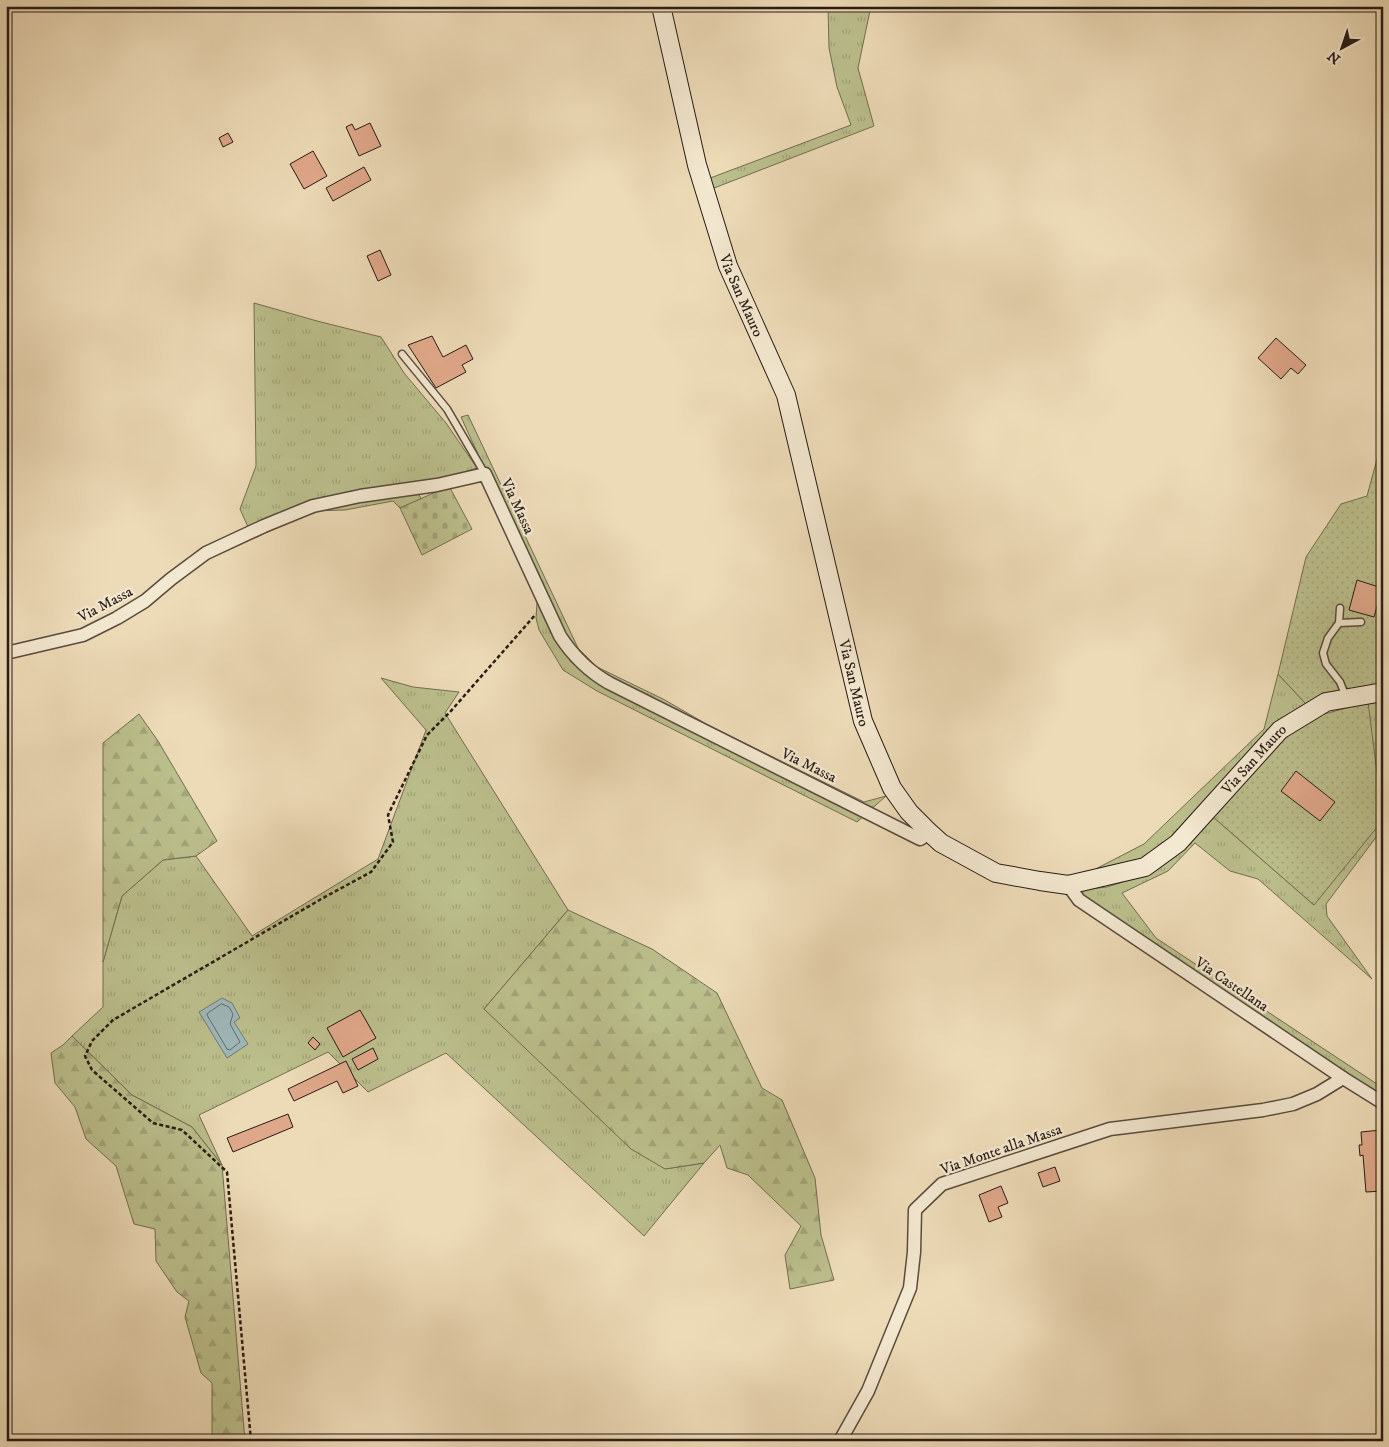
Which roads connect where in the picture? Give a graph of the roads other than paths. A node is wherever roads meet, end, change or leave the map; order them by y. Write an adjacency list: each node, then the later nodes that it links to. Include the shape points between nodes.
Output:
1 (662, 6): 10 (main road, Via San Mauro, via 697,164 728,266 786,394 864,721 892,788 908,812)
2 (402, 354): 3 (lane, via 447,409)
3 (485, 474): 7 (street, Via Massa, via 313,506 206,553 146,601 100,627 83,635); 10 (street, Via Massa, via 569,649 593,674 920,838)
4 (1340, 608): 6 (lane)
5 (1361, 622): 6 (lane)
6 (1339, 623): 9 (lane, via 1322,654)
7 (6, 653)
8 (1383, 692): 9 (main road, Via San Mauro)
9 (1346, 698): 11 (main road, Via San Mauro, via 1326,702 1280,730 1178,843 1145,867)
10 (930, 833): 11 (main road, Via San Mauro, via 941,843 996,873)
11 (1068, 885): 12 (street, Via Castellana, via 1079,900)
12 (1342, 1078): 13 (street, Via Castellana); 14 (street, Via Monte alla Massa, via 1293,1104 1110,1129 942,1184 915,1210 910,1288 868,1392)
13 (1383, 1103)
14 (840, 1441)

